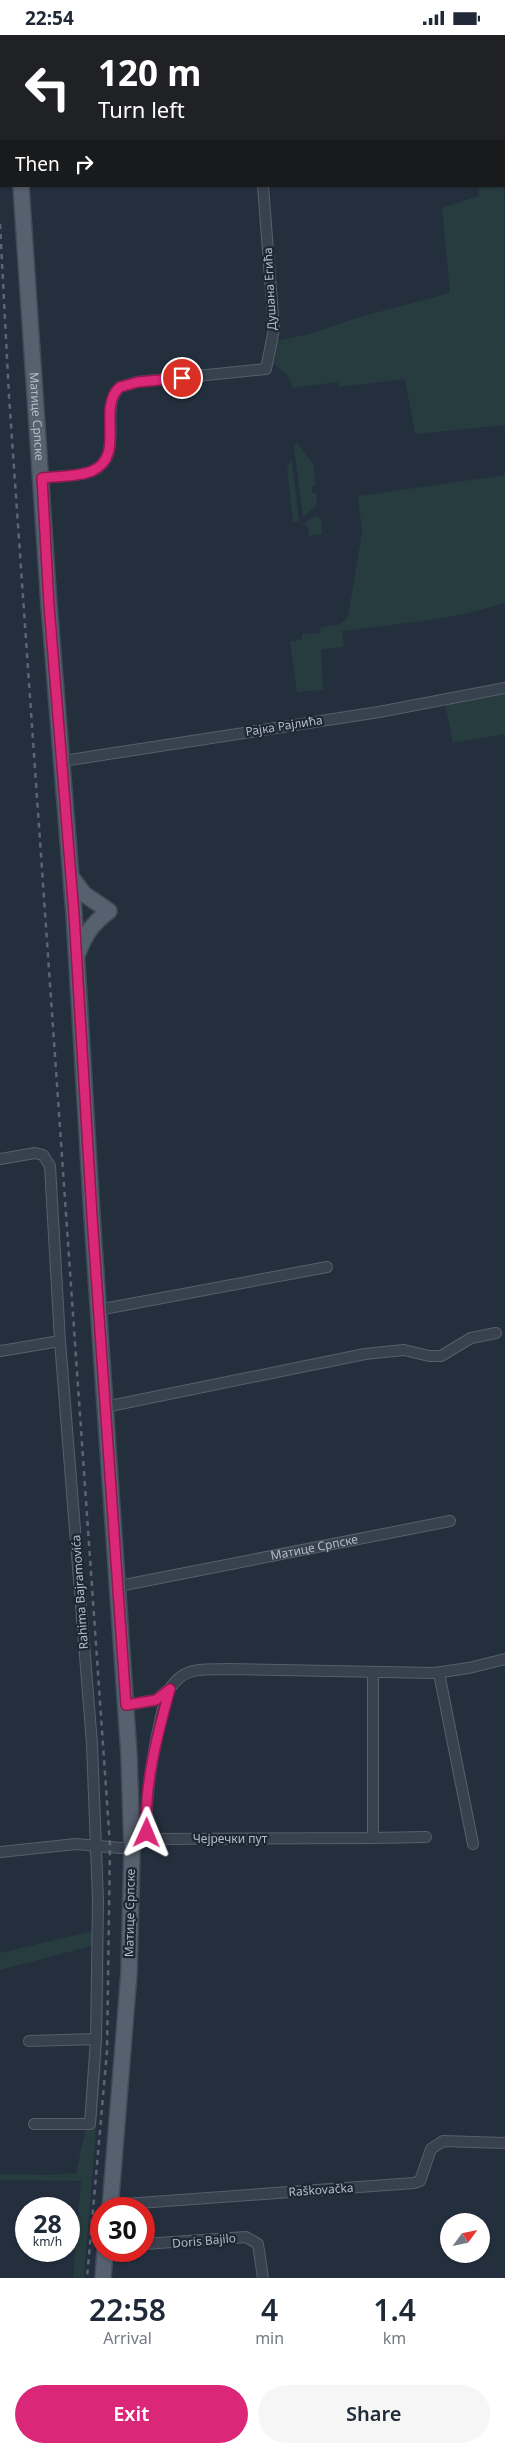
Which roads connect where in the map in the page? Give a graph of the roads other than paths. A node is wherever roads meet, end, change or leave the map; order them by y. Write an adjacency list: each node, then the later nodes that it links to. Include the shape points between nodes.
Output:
1 (22, 187): 3 (main road, Матице Српске)
2 (263, 187): 3 (street, Душана Егића, via 274,329 266,369 138,382 120,387 112,400 109,451 103,463 90,472)
3 (42, 478): 5 (main road, Матице Српске)
4 (505, 688): 5 (street, Рајка Рајлића, via 388,710)
5 (63, 761): 6 (main road, Матице Српске)
6 (71, 876): 7 (main road, Матице Српске); 7 (main road, via 84,894 109,911 88,931)
7 (76, 957): 10 (main road, Матице Српске)
8 (0, 1159): 12 (street, Rahima Bajramovića, via 35,1153 43,1155 50,1166)
9 (326, 1267): 10 (street)
10 (98, 1311): 14 (main road, Матице Српске)
11 (496, 1333): 14 (street, via 471,1338 441,1356 404,1349 302,1365)
12 (60, 1341): 13 (street); 24 (street, Rahima Bajramovića)
13 (0, 1351)
14 (105, 1407): 16 (main road, Матице Српске)
15 (450, 1521): 16 (street, Матице Српске)
16 (119, 1586): 21 (main road, Матице Српске)
17 (505, 1659): 19 (street)
18 (373, 1673): 19 (street); 20 (street, via 195,1670 181,1677); 23 (street)
19 (439, 1673): 25 (street)
20 (170, 1689): 21 (street, via 156,1700); 23 (street, Чејречки пут, via 153,1755 147,1816 147,1833 151,1839)
21 (126, 1705): 26 (main road, Матице Српске)
22 (426, 1837): 23 (street, Чејречки пут)
23 (374, 1838)
24 (97, 1844): 26 (street); 27 (street); 28 (street, Rahima Bajramovića)
25 (473, 1844)
26 (132, 1849): 32 (main road, Матице Српске, via 129,1973)
27 (0, 1851)
28 (96, 2039): 29 (street); 30 (street, Rahima Bajramovića, via 90,2124)
29 (29, 2041)
30 (34, 2124)
31 (505, 2143): 33 (street, Raškovačka, via 443,2141 431,2149 424,2174 420,2181 414,2183)
32 (112, 2197)
33 (155, 2204)
34 (155, 2243): 37 (street, Doris Bajilo, via 246,2237 258,2244)
35 (105, 2262): 36 (main road)
36 (103, 2278)
37 (263, 2278)

